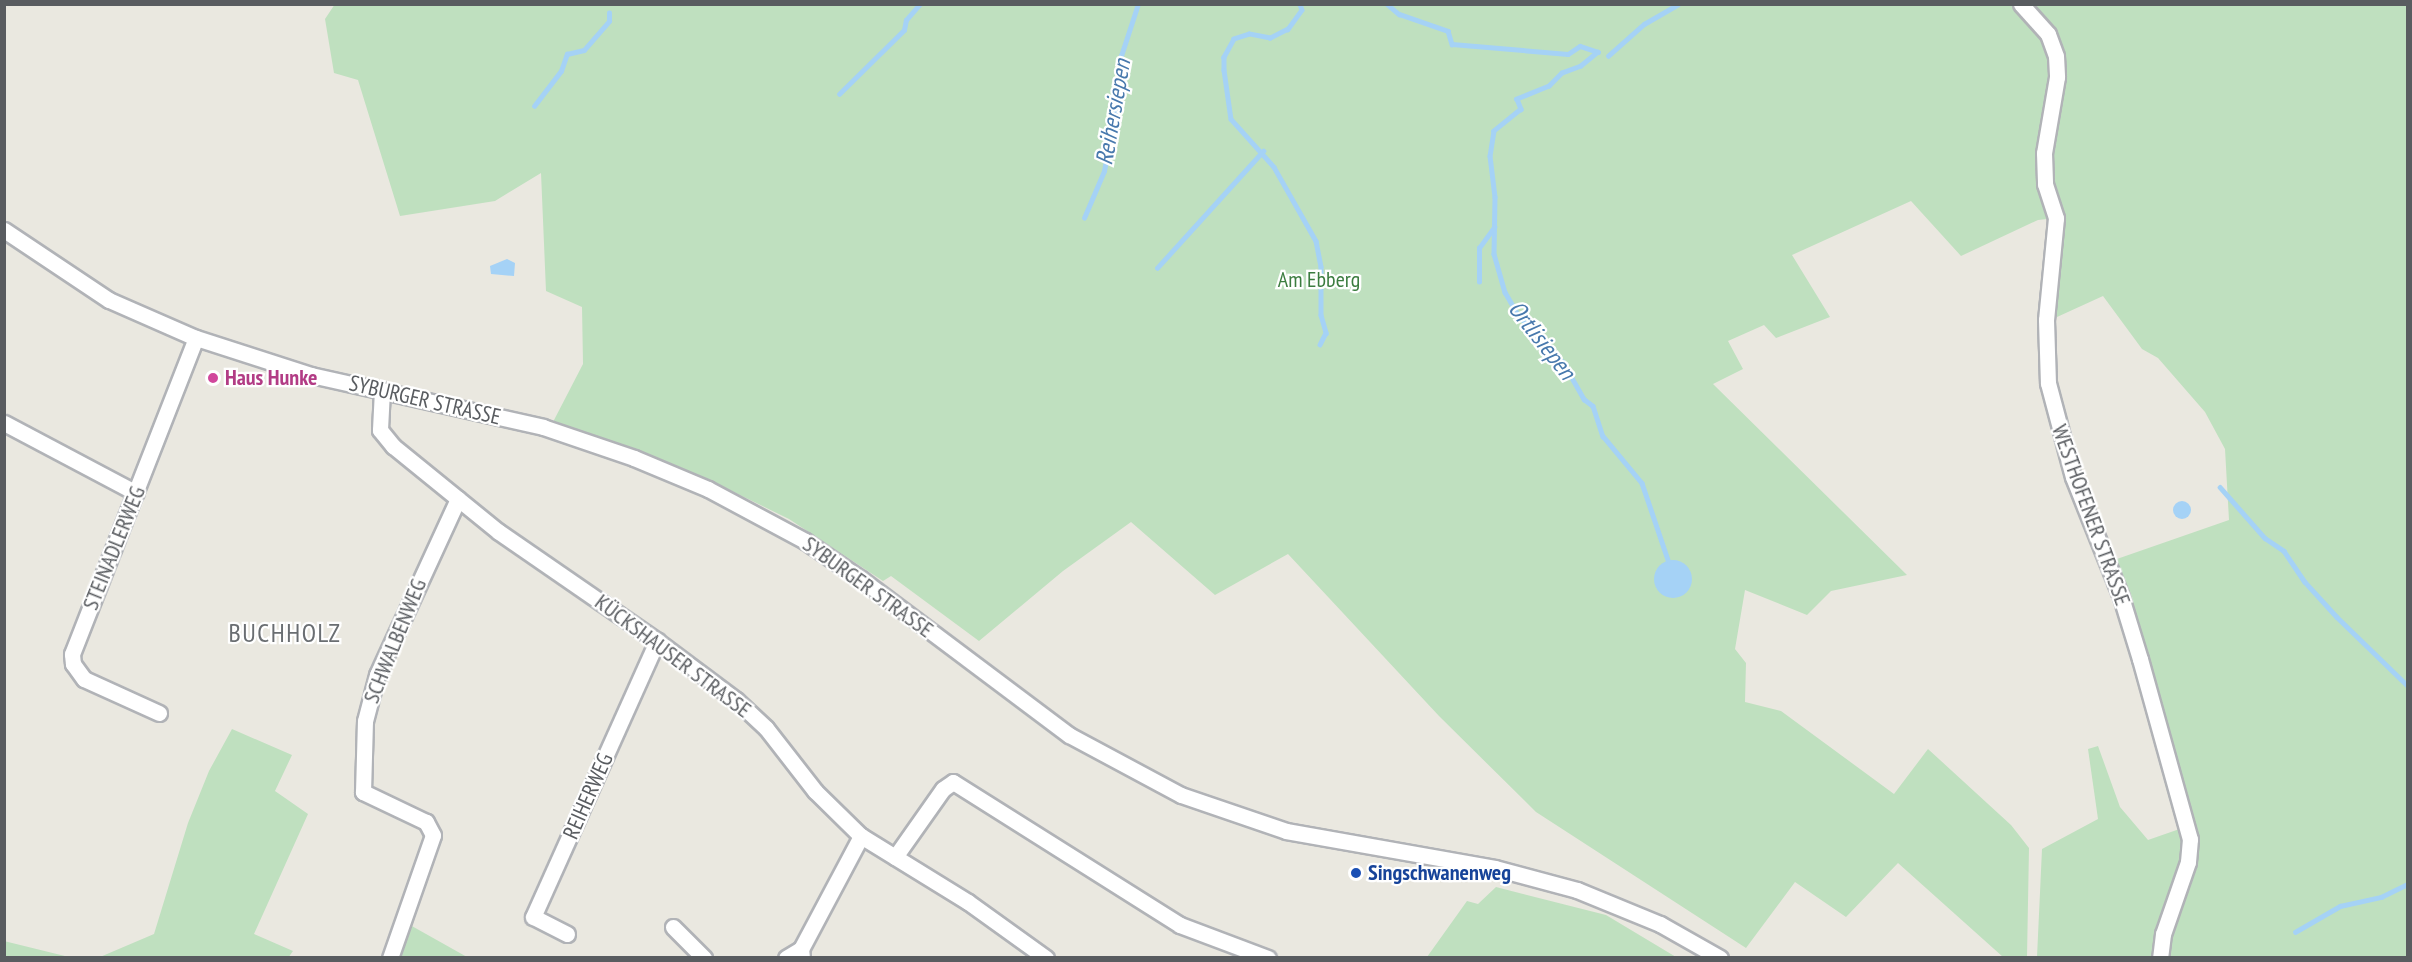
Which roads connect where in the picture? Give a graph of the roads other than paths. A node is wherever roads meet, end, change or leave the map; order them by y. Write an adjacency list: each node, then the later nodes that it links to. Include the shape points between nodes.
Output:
1 (2021, 4): 21 (street, WESTHOFENER STRASSE, via 2048,34 2056,56 2057,77 2044,153 2045,184 2056,218 2046,320 2049,383 2073,477 2140,659 2190,839 2188,862 2163,934)
2 (4, 230): 3 (street, SYBURGER STRASSE, via 110,300)
3 (196, 338): 4 (street, SYBURGER STRASSE, via 310,375); 6 (street, STEINADLERWEG)
4 (382, 390): 7 (street, KÜCKSHAUSER STRASSE, via 380,430 385,439); 20 (street, SYBURGER STRASSE, via 588,441 731,500 805,541 861,579 1052,723 1121,766 1181,795 1294,833 1495,868 1577,890 1660,924)
5 (4, 423): 6 (street)
6 (136, 493): 9 (street, STEINADLERWEG, via 72,654 73,664 84,679 105,692)
7 (458, 500): 8 (street, KÜCKSHAUSER STRASSE); 15 (street, SCHWALBENWEG, via 377,675 365,721 363,792 426,822 433,835)
8 (657, 641): 10 (street, KÜCKSHAUSER STRASSE, via 752,714 815,791); 13 (street, REIHERWEG, via 533,917)
9 (159, 713)
10 (861, 836): 11 (street, KÜCKSHAUSER STRASSE); 14 (street)
11 (895, 857): 18 (street, KÜCKSHAUSER STRASSE); 19 (street, via 953,782 1180,925)
12 (673, 927): 16 (street)
13 (567, 934)
14 (802, 953): 17 (street)
15 (390, 957)
16 (704, 957)
17 (786, 957)
18 (1046, 957)
19 (1268, 957)
20 (1720, 957)
21 (2160, 957)

